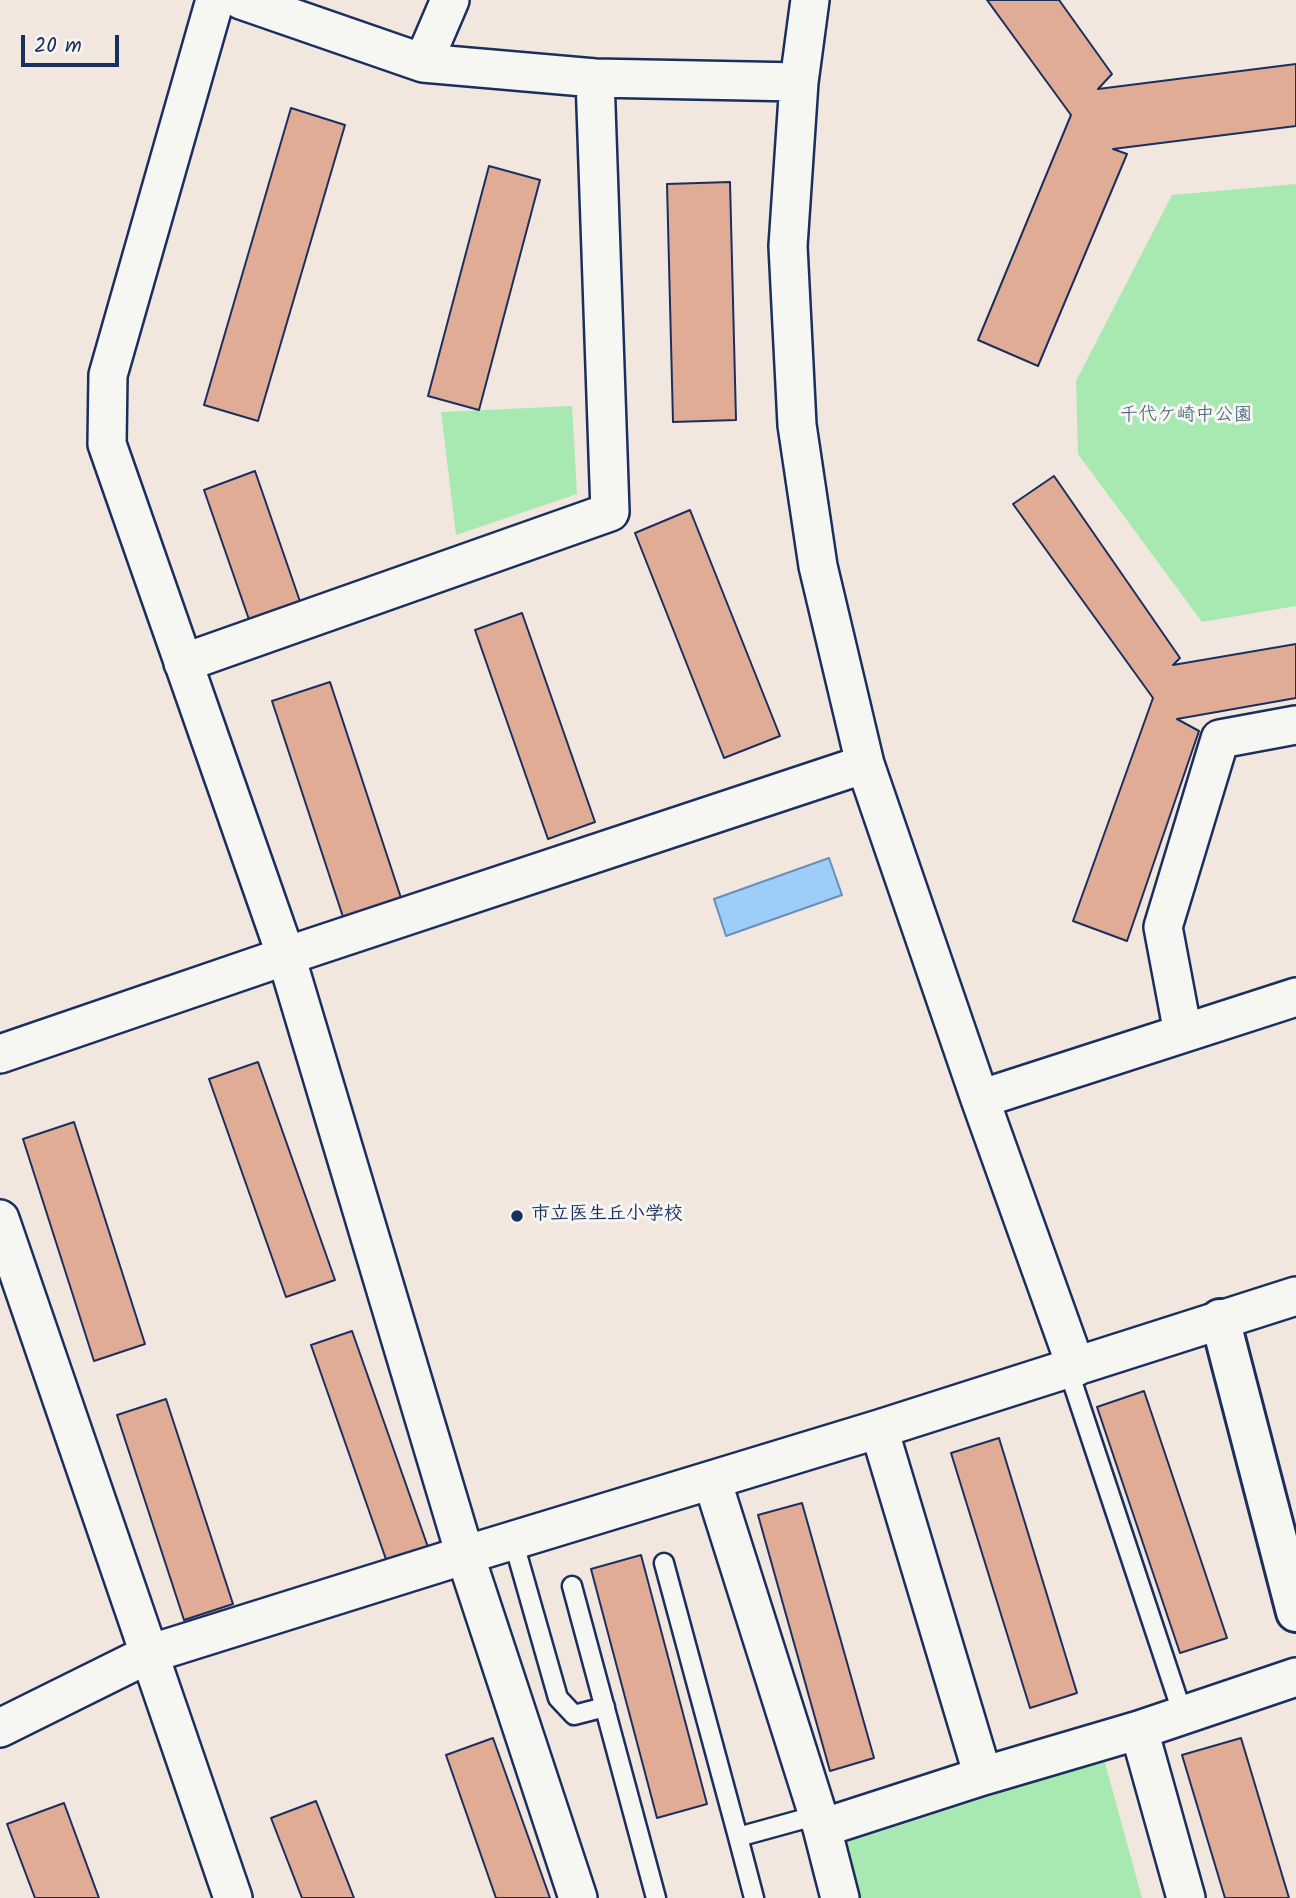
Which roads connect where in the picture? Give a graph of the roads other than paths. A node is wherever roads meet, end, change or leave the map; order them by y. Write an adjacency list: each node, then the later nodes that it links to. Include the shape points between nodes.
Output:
1 (215, 0): 8 (street, via 108,375 107,444)
2 (242, 0): 5 (street)
3 (450, 0): 5 (street)
4 (810, 0): 7 (street)
5 (423, 63): 6 (street)
6 (595, 78): 7 (street); 8 (street, via 610,512)
7 (799, 82): 10 (street, via 788,246 797,425 818,566)
8 (183, 663): 11 (street)
9 (1296, 725): 13 (street, via 1220,739 1163,927)
10 (865, 764): 11 (street); 15 (street)
11 (286, 956): 14 (street); 23 (street)
12 (1296, 997): 13 (street)
13 (1183, 1033): 15 (street)
14 (0, 1054)
15 (980, 1099): 19 (street)
16 (0, 1219): 27 (street)
17 (1296, 1296): 18 (street)
18 (1220, 1320): 19 (street); 26 (street)
19 (1072, 1368): 20 (street); 30 (lane)
20 (880, 1429): 21 (street); 33 (street)
21 (712, 1479): 22 (street); 34 (street)
22 (513, 1540): 23 (street); 29 (lane, via 558,1698 574,1715)
23 (465, 1555): 27 (street); 37 (street)
24 (664, 1563): 35 (lane)
25 (572, 1586): 29 (lane)
26 (1296, 1612)
27 (149, 1654): 31 (street); 36 (street)
28 (1296, 1676): 30 (street)
29 (605, 1707): 38 (lane)
30 (1183, 1715): 32 (street)
31 (0, 1728)
32 (1139, 1730): 33 (street); 41 (street)
33 (984, 1776): 34 (street)
34 (820, 1821): 35 (lane); 40 (street)
35 (738, 1837): 39 (lane)
36 (233, 1898)
37 (578, 1898)
38 (656, 1898)
39 (754, 1898)
40 (840, 1898)
41 (1186, 1898)

